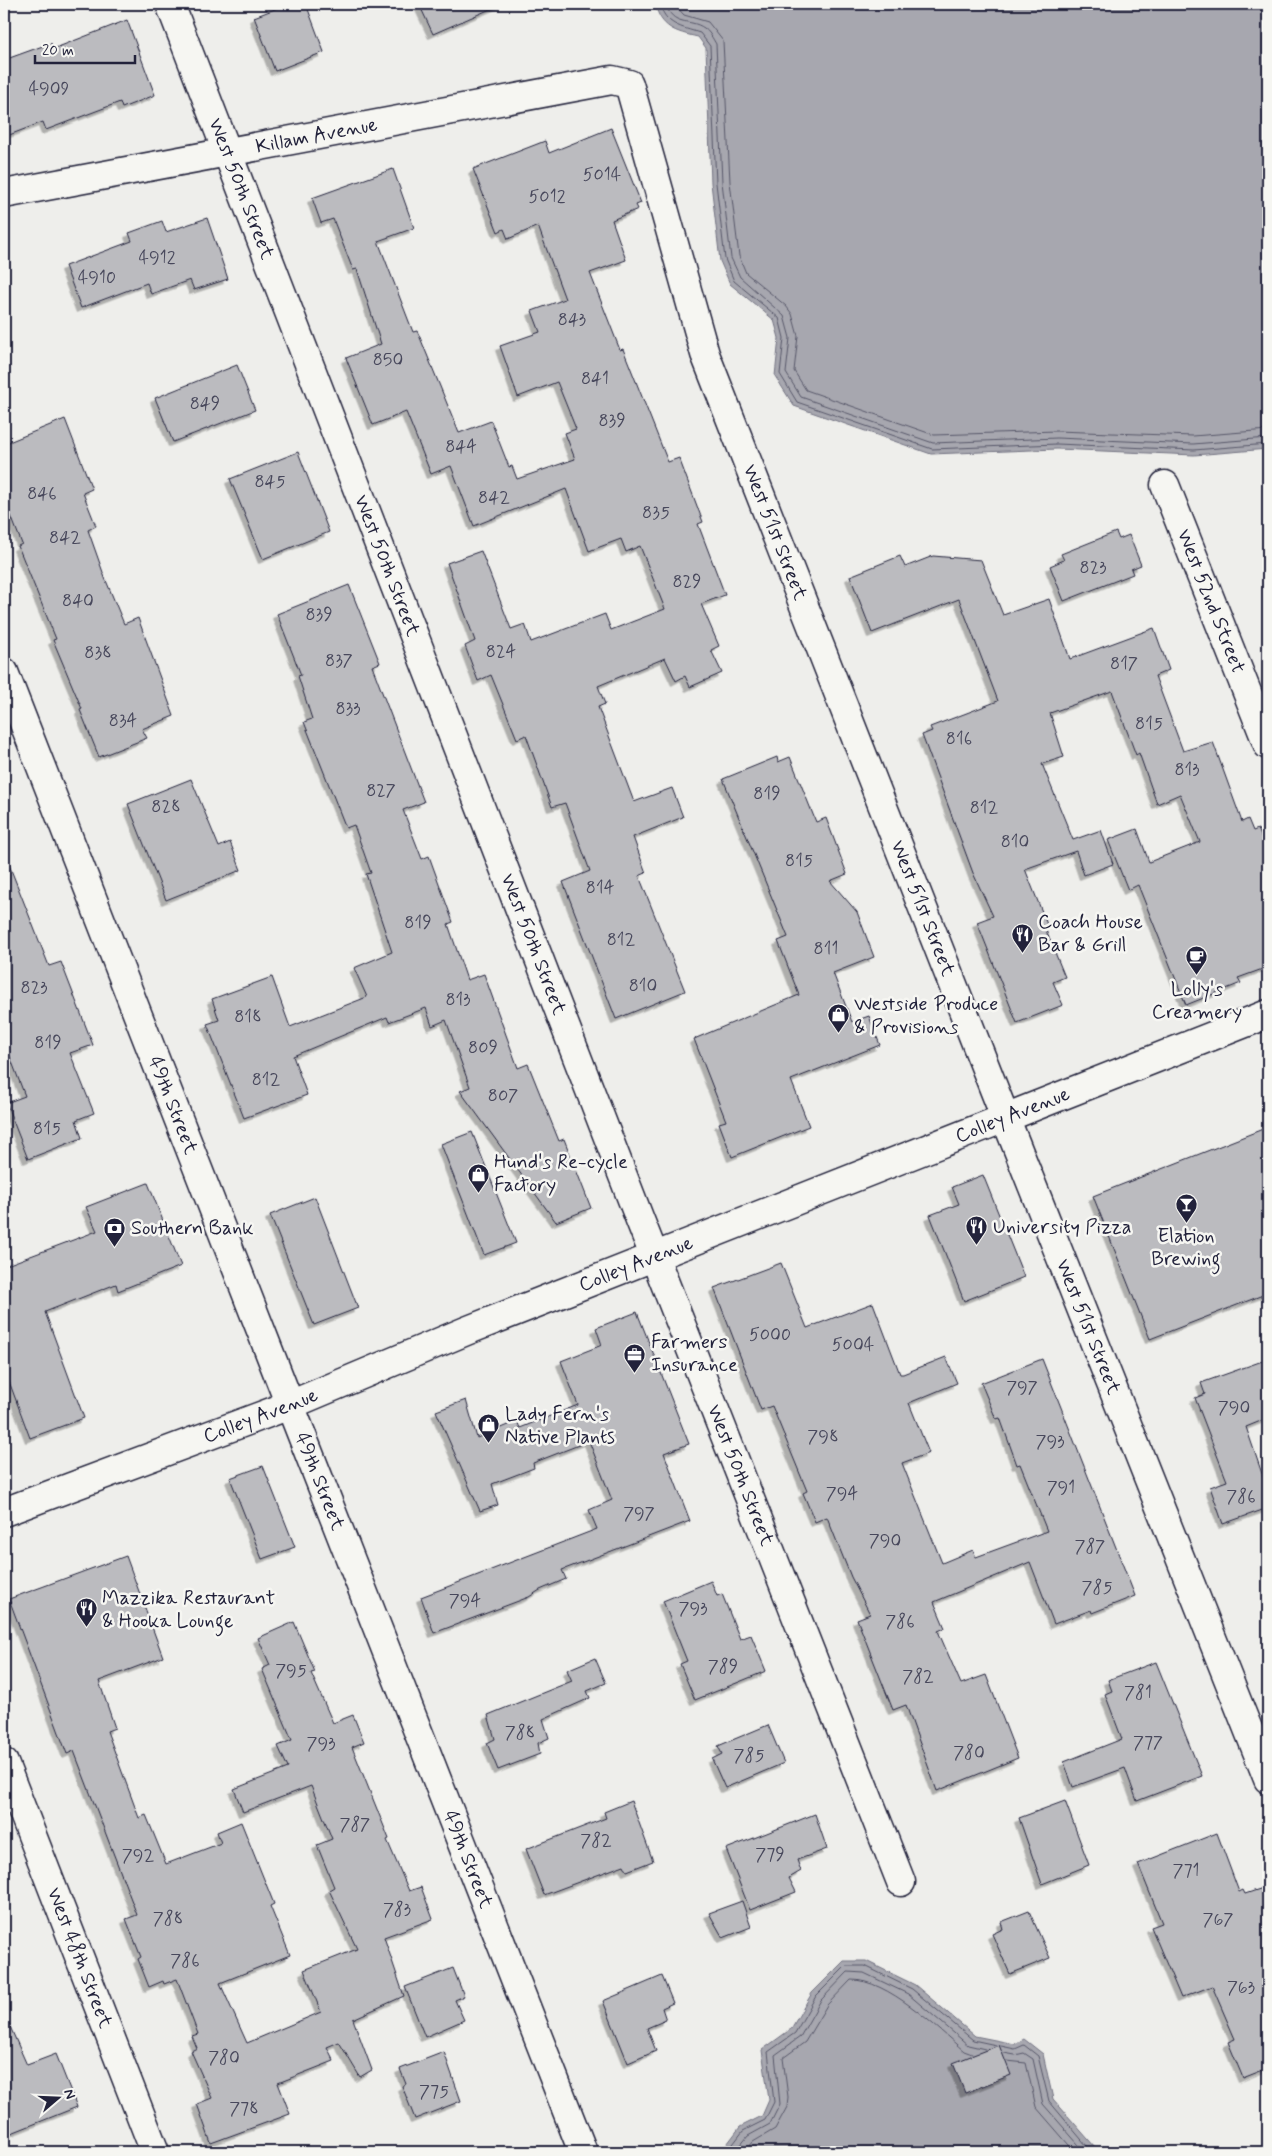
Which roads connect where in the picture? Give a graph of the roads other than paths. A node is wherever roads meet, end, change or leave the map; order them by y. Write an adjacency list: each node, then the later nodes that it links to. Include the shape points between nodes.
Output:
1 (170, 4): 3 (street, West 50th Street)
2 (628, 84): 3 (street, Killam Avenue, via 612,80); 9 (street, West 51st Street, via 705,354)
3 (226, 153): 4 (street, Killam Avenue); 10 (street, West 50th Street)
4 (4, 194)
5 (1165, 485): 7 (street, West 52nd Street)
6 (4, 672): 11 (street, 49th Street)
7 (1268, 745)
8 (1268, 1014): 9 (street, Colley Avenue)
9 (1005, 1117): 10 (street, Colley Avenue); 14 (street, West 51st Street)
10 (656, 1256): 11 (street, Colley Avenue); 15 (street, West 50th Street)
11 (290, 1405): 12 (street, Colley Avenue); 17 (street, 49th Street)
12 (4, 1512)
13 (4, 1763): 16 (street, West 48th Street)
14 (1268, 1779)
15 (901, 1882)
16 (155, 2152)
17 (583, 2152)

